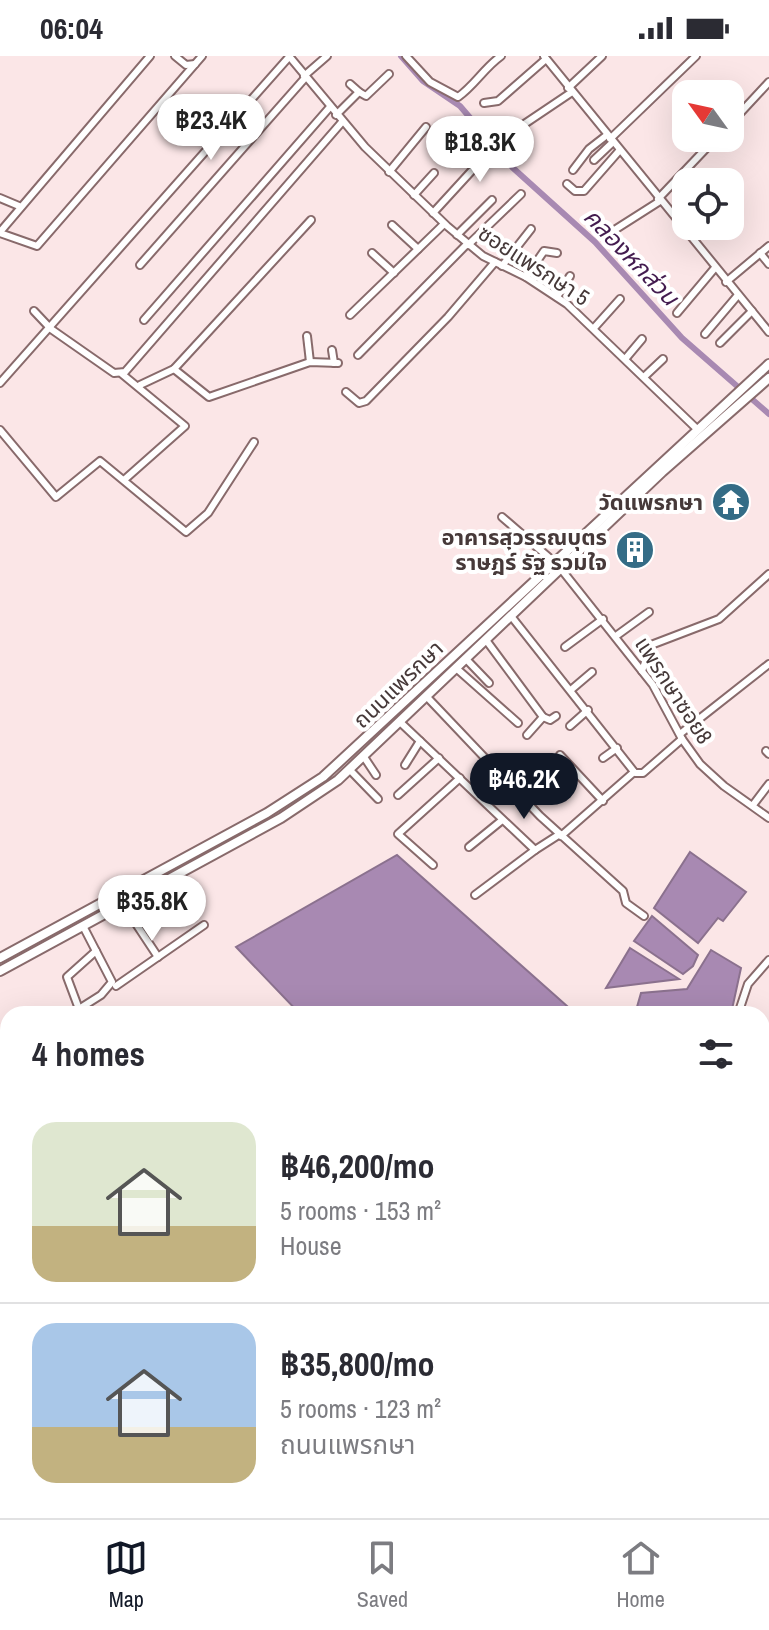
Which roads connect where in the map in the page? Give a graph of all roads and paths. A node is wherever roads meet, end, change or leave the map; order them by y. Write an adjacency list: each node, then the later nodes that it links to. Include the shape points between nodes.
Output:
1 (150, 56): 39 (street)
2 (175, 56): 11 (street, via 186,65)
3 (202, 56): 11 (street)
4 (289, 56): 13 (street, ซอยแพรกษา 5); 71 (street)
5 (327, 56): 13 (street)
6 (406, 56): 7 (street, via 430,82 457,97)
7 (501, 56)
8 (602, 56): 16 (street)
9 (696, 56): 25 (street)
10 (548, 58): 16 (street); 18 (street, via 504,97)
11 (195, 64): 46 (street, via 37,246)
12 (389, 74): 17 (street, via 366,96)
13 (305, 77): 19 (street, ซอยแพรกษา 5); 56 (street)
14 (769, 82): 20 (street)
15 (350, 84): 17 (street)
16 (570, 90): 24 (street); 25 (street)
17 (359, 92): 21 (street)
18 (484, 103)
19 (330, 107): 21 (street, ซอยแพรกษา 5); 69 (street)
20 (744, 109)
21 (336, 115): 22 (street, ซอยแพรกษา 5)
22 (342, 122): 31 (street, ซอยแพรกษา 5); 84 (street)
23 (426, 127): 31 (street)
24 (511, 133)
25 (610, 139): 26 (street); 29 (street); 30 (street, via 589,149)
26 (619, 151): 33 (street, via 584,191); 38 (street)
27 (466, 152): 40 (street, via 477,165)
28 (703, 152): 38 (street)
29 (594, 160)
30 (573, 170)
31 (389, 172): 35 (street, ซอยแพรกษา 5)
32 (434, 173): 35 (street)
33 (567, 184)
34 (521, 194): 48 (street)
35 (414, 195): 40 (street, ซอยแพรกษา 5)
36 (0, 198): 39 (street)
37 (492, 200): 47 (street)
38 (659, 200): 45 (street); 57 (street)
39 (19, 206): 46 (street)
40 (433, 213): 42 (street, ซอยแพรกษา 5)
41 (311, 220): 83 (street)
42 (444, 224): 47 (street, ซอยแพรกษา 5); 50 (street)
43 (392, 225): 50 (street)
44 (531, 229): 54 (street)
45 (616, 229)
46 (0, 232)
47 (457, 235): 48 (street, ซอยแพรกษา 5)
48 (467, 245): 54 (street, ซอยแพรกษา 5); 78 (street)
49 (769, 246): 53 (street)
50 (418, 249): 58 (street)
51 (372, 253): 58 (street)
52 (557, 253): 60 (street, via 544,251)
53 (760, 253): 55 (street); 61 (street)
54 (499, 264): 60 (street, ซอยแพรกษา 5); 90 (street, via 366,401 359,403)
55 (769, 264)
56 (140, 265)
57 (714, 269): 61 (street); 67 (street)
58 (394, 273): 68 (street)
59 (570, 276): 63 (street)
60 (526, 277): 63 (street, ซอยแพรกษา 5)
61 (726, 282): 62 (street)
62 (738, 295): 66 (street); 73 (street)
63 (557, 297): 70 (street, ซอยแพรกษา 5)
64 (620, 299): 70 (street)
65 (34, 311): 71 (street)
66 (752, 311): 72 (street); 76 (street)
67 (677, 313)
68 (350, 315)
69 (144, 320)
70 (594, 328): 79 (street, ซอยแพรกษา 5)
71 (51, 329): 84 (street); 87 (street)
72 (769, 332)
73 (705, 334)
74 (307, 336): 81 (street)
75 (642, 339): 79 (street)
76 (720, 343)
77 (332, 350): 81 (street, via 336,363)
78 (358, 355)
79 (626, 358): 85 (street, ซอยแพรกษา 5)
80 (663, 359): 85 (street)
81 (310, 360): 83 (street, via 209,397)
82 (769, 364): 89 (main road, ถนนแพรกษา)
83 (174, 369): 88 (street)
84 (122, 374): 88 (street)
85 (645, 376): 93 (street, ซอยแพรกษา 5)
86 (769, 378): 89 (main road, ถนนแพรกษา)
87 (0, 383)
88 (140, 385): 95 (street, via 185,426)
89 (752, 387): 91 (main road, ถนนแพรกษา)
90 (346, 392)
91 (740, 398): 93 (main road, ถนนแพรกษา); 98 (main road, ถนนแพรกษา)
92 (0, 430): 95 (street, via 56,497 98,461)
93 (698, 430): 97 (main road, ถนนแพรกษา)
94 (254, 442): 95 (street, via 208,513 186,532)
95 (124, 480)
96 (502, 517): 97 (street)
97 (553, 561): 147 (main road, ถนนแพรกษา, via 361,745 313,784)
98 (561, 569): 101 (main road, ถนนแพรกษา); 102 (street, แพรกษาซอย8)
99 (769, 574): 109 (street, via 719,619 651,645)
100 (649, 612): 103 (street)
101 (511, 616): 104 (main road, ถนนแพรกษา); 112 (street)
102 (603, 619): 103 (street, แพรกษาซอย8); 105 (street)
103 (616, 636): 109 (street, แพรกษาซอย8)
104 (486, 640): 106 (main road, ถนนแพรกษา); 116 (street)
105 (565, 647)
106 (466, 659): 108 (main road, ถนนแพรกษา); 111 (street)
107 (769, 664): 121 (street)
108 (456, 668): 113 (main road, ถนนแพรกษา); 118 (street)
109 (642, 671): 121 (street, แพรกษาซอย8)
110 (592, 672): 112 (street)
111 (489, 683)
112 (572, 689): 114 (street)
113 (427, 697): 117 (main road, ถนนแพรกษา); 140 (street)
114 (588, 710): 119 (street); 123 (street)
115 (556, 716): 116 (street)
116 (543, 717): 120 (street)
117 (400, 722): 122 (street); 125 (main road, ถนนแพรกษา)
118 (518, 723)
119 (570, 726)
120 (527, 735)
121 (681, 737): 130 (street, via 643,773); 137 (street, แพรกษาซอย8, via 706,769)
122 (420, 741): 126 (street); 128 (street)
123 (617, 748): 127 (street); 130 (street)
124 (560, 755): 136 (street)
125 (364, 757): 129 (main road, ถนนแพรกษา); 131 (street)
126 (439, 758): 132 (street); 134 (street)
127 (603, 758)
128 (405, 765)
129 (350, 770): 135 (street); 145 (main road, ถนนแพรกษา, via 281,818)
130 (634, 772): 136 (street)
131 (376, 775)
132 (460, 778): 139 (street); 143 (street, via 398,834)
133 (769, 784): 137 (street)
134 (398, 795)
135 (378, 799)
136 (603, 801): 140 (street)
137 (753, 805): 138 (street, แพรกษาซอย8)
138 (769, 818)
139 (501, 821): 141 (street); 142 (street)
140 (560, 835): 142 (street); 146 (street)
141 (469, 847)
142 (535, 850): 144 (street)
143 (433, 865)
144 (475, 895)
145 (123, 904): 149 (main road, ถนนแพรกษา); 152 (street)
146 (644, 916)
147 (65, 923): 150 (main road); 153 (main road, ถนนแพรกษา)
148 (204, 925): 152 (street)
149 (83, 926): 150 (main road, ถนนแพรกษา); 151 (street)
150 (70, 933): 155 (main road, ถนนแพรกษา)
151 (96, 951): 157 (street, via 67,977); 158 (street, via 111,988)
152 (158, 957): 156 (street)
153 (0, 958)
154 (769, 960): 159 (street, via 748,984)
155 (0, 971)
156 (116, 986)
157 (78, 1006)
158 (84, 1006)
159 (741, 1006)

